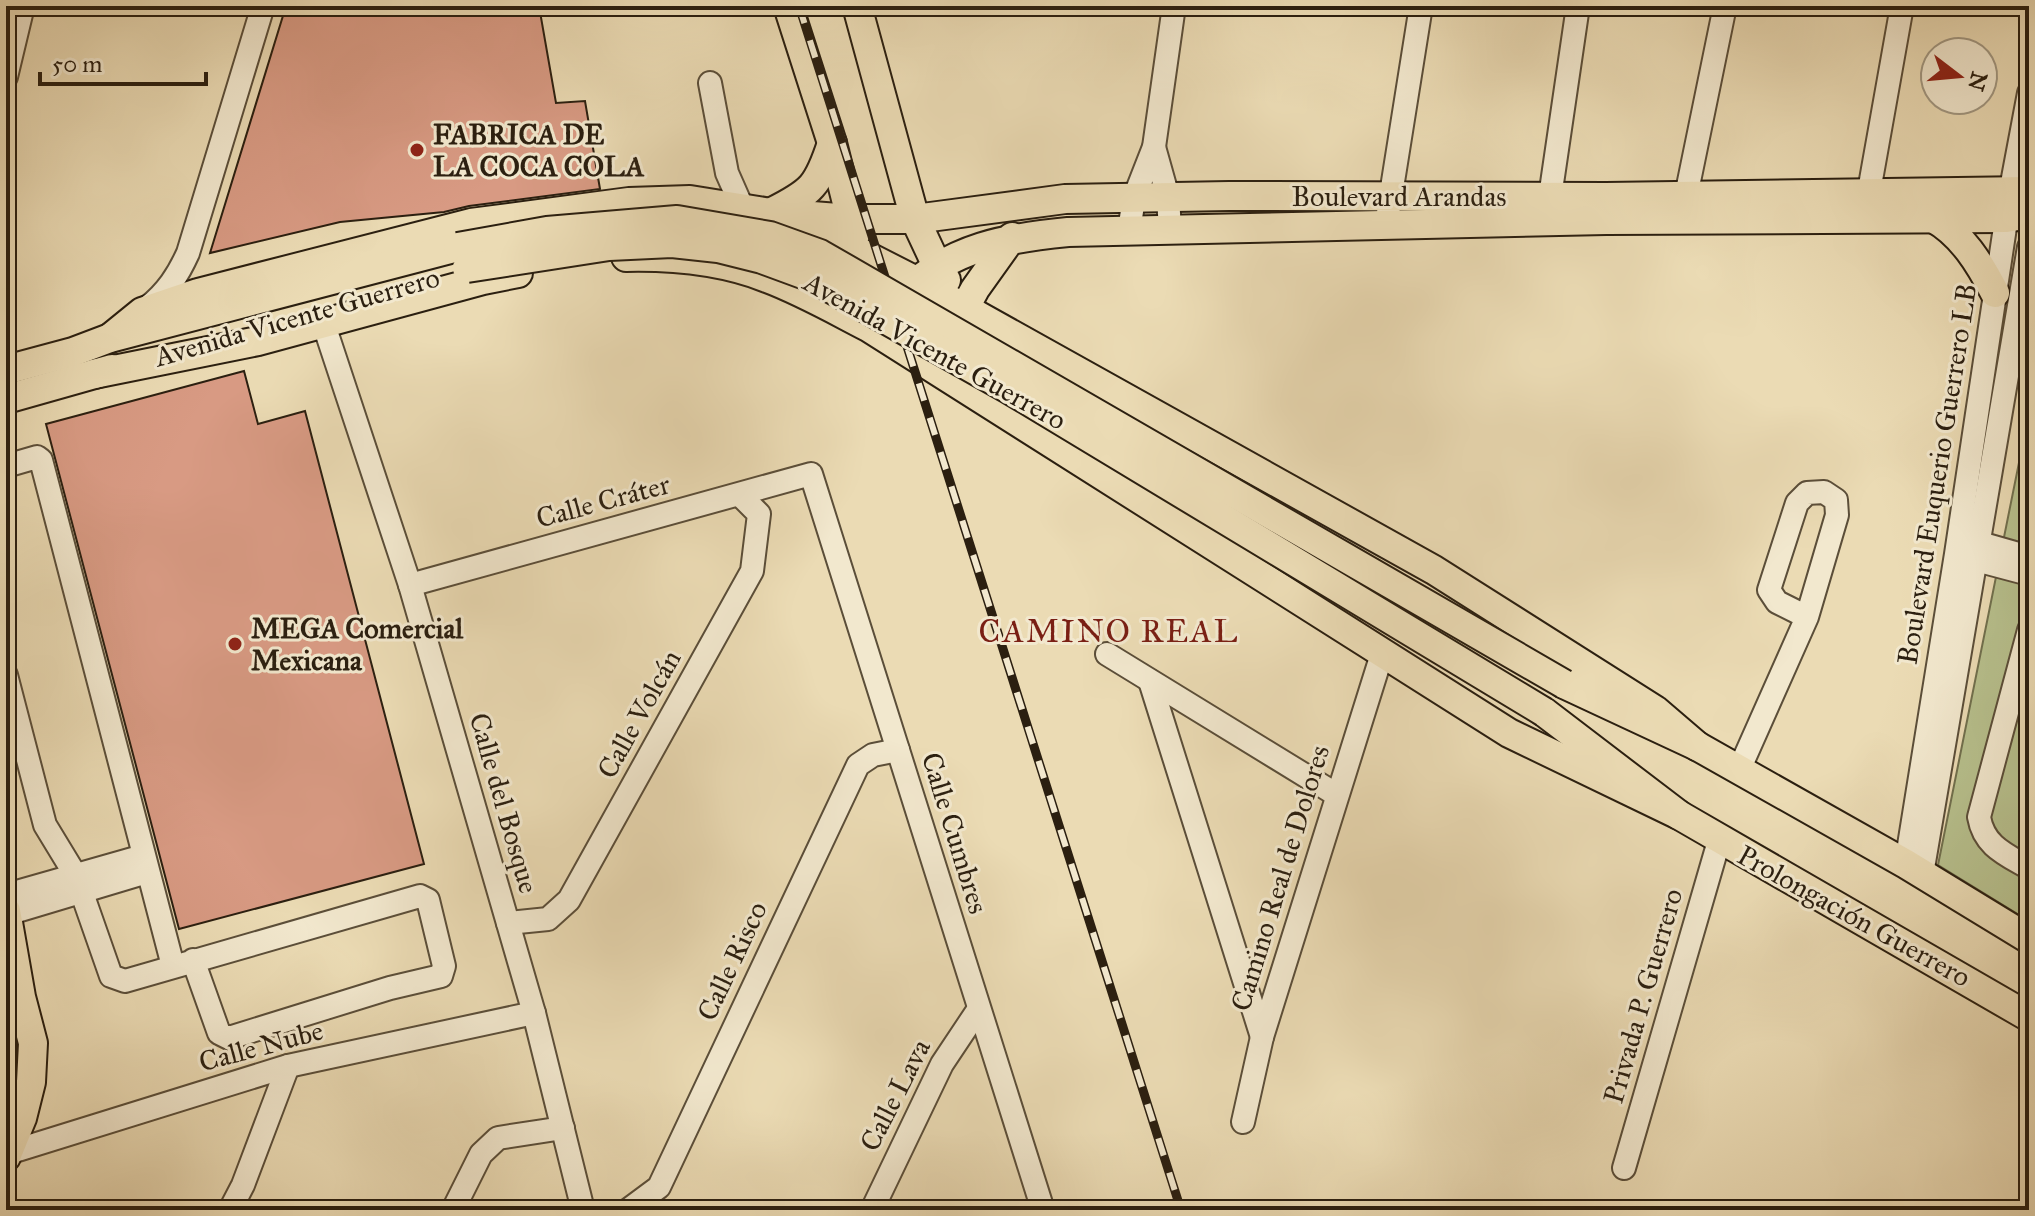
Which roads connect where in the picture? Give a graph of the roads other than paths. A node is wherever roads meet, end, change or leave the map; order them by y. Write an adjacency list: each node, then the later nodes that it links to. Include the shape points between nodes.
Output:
1 (23, 6): 10 (street)
2 (263, 6): 39 (street, via 188,253 163,295)
3 (788, 6): 13 (main road)
4 (857, 6): 26 (main road)
5 (1174, 6): 14 (street)
6 (1421, 6): 15 (street)
7 (1578, 6): 18 (street)
8 (1725, 6): 16 (street)
9 (1902, 6): 21 (street)
10 (6, 77)
11 (710, 83): 22 (street, via 727,173)
12 (2029, 93): 20 (street, Boulevard Euquerio Guerrero LB)
13 (832, 143): 23 (main road, via 815,185); 25 (main road)
14 (1154, 147): 17 (street); 19 (street)
15 (1391, 195): 17 (main road, Boulevard Arandas); 18 (main road, Boulevard Arandas); 28 (street)
16 (1686, 196): 18 (main road, Boulevard Arandas); 21 (main road, Boulevard Arandas)
17 (1168, 197): 19 (main road, Boulevard Arandas); 29 (street)
18 (1550, 197)
19 (1134, 198): 26 (main road, Boulevard Arandas, via 1065,199); 30 (street)
20 (2018, 204): 21 (main road, Boulevard Arandas); 24 (main road, Boulevard Arandas); 37 (street, Boulevard Euquerio Guerrero LB)
21 (1866, 206): 24 (main road, Boulevard Arandas); 28 (main road, Boulevard Arandas)
22 (742, 207): 23 (main road); 39 (main road, via 690,200 629,202 471,223)
23 (771, 213): 25 (main road, Boulevard Arandas); 27 (main road)
24 (1933, 218): 37 (main road, via 1971,252)
25 (851, 219): 26 (main road, Boulevard Arandas); 33 (main road)
26 (915, 219): 35 (main road)
27 (798, 223): 33 (main road); 36 (main road, via 798,260)
28 (1387, 226): 29 (main road, Boulevard Arandas)
29 (1170, 230): 30 (main road, Boulevard Arandas)
30 (1129, 231): 31 (main road, Boulevard Arandas)
31 (1012, 237): 35 (main road, Boulevard Arandas, via 969,251); 38 (main road)
32 (2029, 247): 50 (street, Boulevard Euquerio Guerrero LB)
33 (858, 251): 35 (main road); 41 (main road)
34 (462, 258): 42 (main road, Avenida Vicente Guerrero); 45 (main road, Avenida Vicente Guerrero); 60 (main road, Avenida Vicente Guerrero, bridge, via 547,231 677,220 770,236 820,254 1564,684); 64 (main road, Avenida Vicente Guerrero, bridge, via 672,243 747,255 811,277 1007,388 1544,712)
35 (926, 274): 38 (main road); 41 (main road, Boulevard Arandas)
36 (776, 282): 40 (main road, via 656,256 602,257 483,280); 41 (main road)
37 (1995, 293): 50 (street, Boulevard Euquerio Guerrero LB)
38 (964, 308): 43 (main road); 60 (main road, via 1434,570 1655,710)
39 (142, 312): 42 (main road)
40 (324, 325): 45 (main road); 53 (street, Calle del Bosque)
41 (868, 327): 43 (main road)
42 (110, 338): 44 (main road, Avenida Vicente Guerrero)
43 (932, 367): 57 (main road)
44 (6, 370)
45 (94, 374): 46 (main road, Avenida Vicente Guerrero)
46 (6, 399)
47 (6, 466): 66 (street, via 41,460)
48 (811, 474): 49 (street, Calle Cráter); 61 (street, Calle Cumbres)
49 (740, 495): 53 (street, Calle Cráter); 72 (street, Calle Volcán, via 759,514 752,571 569,900 548,919)
50 (1971, 553): 51 (street); 52 (street); 68 (street, Boulevard Euquerio Guerrero LB)
51 (2029, 557)
52 (2029, 574)
53 (410, 585): 72 (street, Calle del Bosque)
54 (1807, 617): 54 (street, via 1837,515 1836,500 1824,492 1807,493 1797,503 1769,590 1777,602); 62 (street)
55 (2029, 630): 67 (street, via 1979,817 1993,847)
56 (1107, 654): 59 (street)
57 (1382, 654): 63 (street, Camino Real de Dolores); 64 (main road, via 1509,733)
58 (6, 675): 69 (street, via 45,825)
59 (1150, 681): 63 (street); 78 (street)
60 (1697, 746): 62 (main road)
61 (898, 750): 75 (street, Calle Cumbres); 87 (street, Calle Risco, via 873,755 858,765 659,1187)
62 (1739, 770): 68 (main road)
63 (1337, 795): 78 (street, Camino Real de Dolores)
64 (1679, 815): 65 (main road, Prolongación Guerrero)
65 (1719, 841): 77 (main road, Prolongación Guerrero); 83 (street, Privada P. Guerrero)
66 (145, 864): 69 (street); 74 (street)
67 (2029, 868)
68 (1914, 869): 73 (main road)
69 (78, 884): 70 (street); 71 (street); 74 (street, via 111,976 125,981)
70 (6, 895)
71 (6, 912): 82 (main road, via 33,1043 31,1082)
72 (508, 923): 76 (street, Calle del Bosque)
73 (2029, 939)
74 (183, 963): 74 (street, via 219,1033 229,1038 441,976 444,966 428,900 420,896)
75 (978, 1010): 88 (street, Calle Lava, via 942,1064); 89 (street, Calle Cumbres)
76 (534, 1013): 79 (street, Calle Nube); 81 (street, Calle del Bosque)
77 (2029, 1017)
78 (1262, 1037): 80 (street, Camino Real de Dolores)
79 (288, 1066): 82 (street, Calle Nube); 84 (street)
80 (1243, 1122)
81 (563, 1128): 85 (street, via 498,1138 481,1154); 86 (street, Calle del Bosque)
82 (7, 1155)
83 (1624, 1168)
84 (230, 1210)
85 (453, 1210)
86 (583, 1210)
87 (628, 1210)
88 (872, 1210)
89 (1043, 1210)

